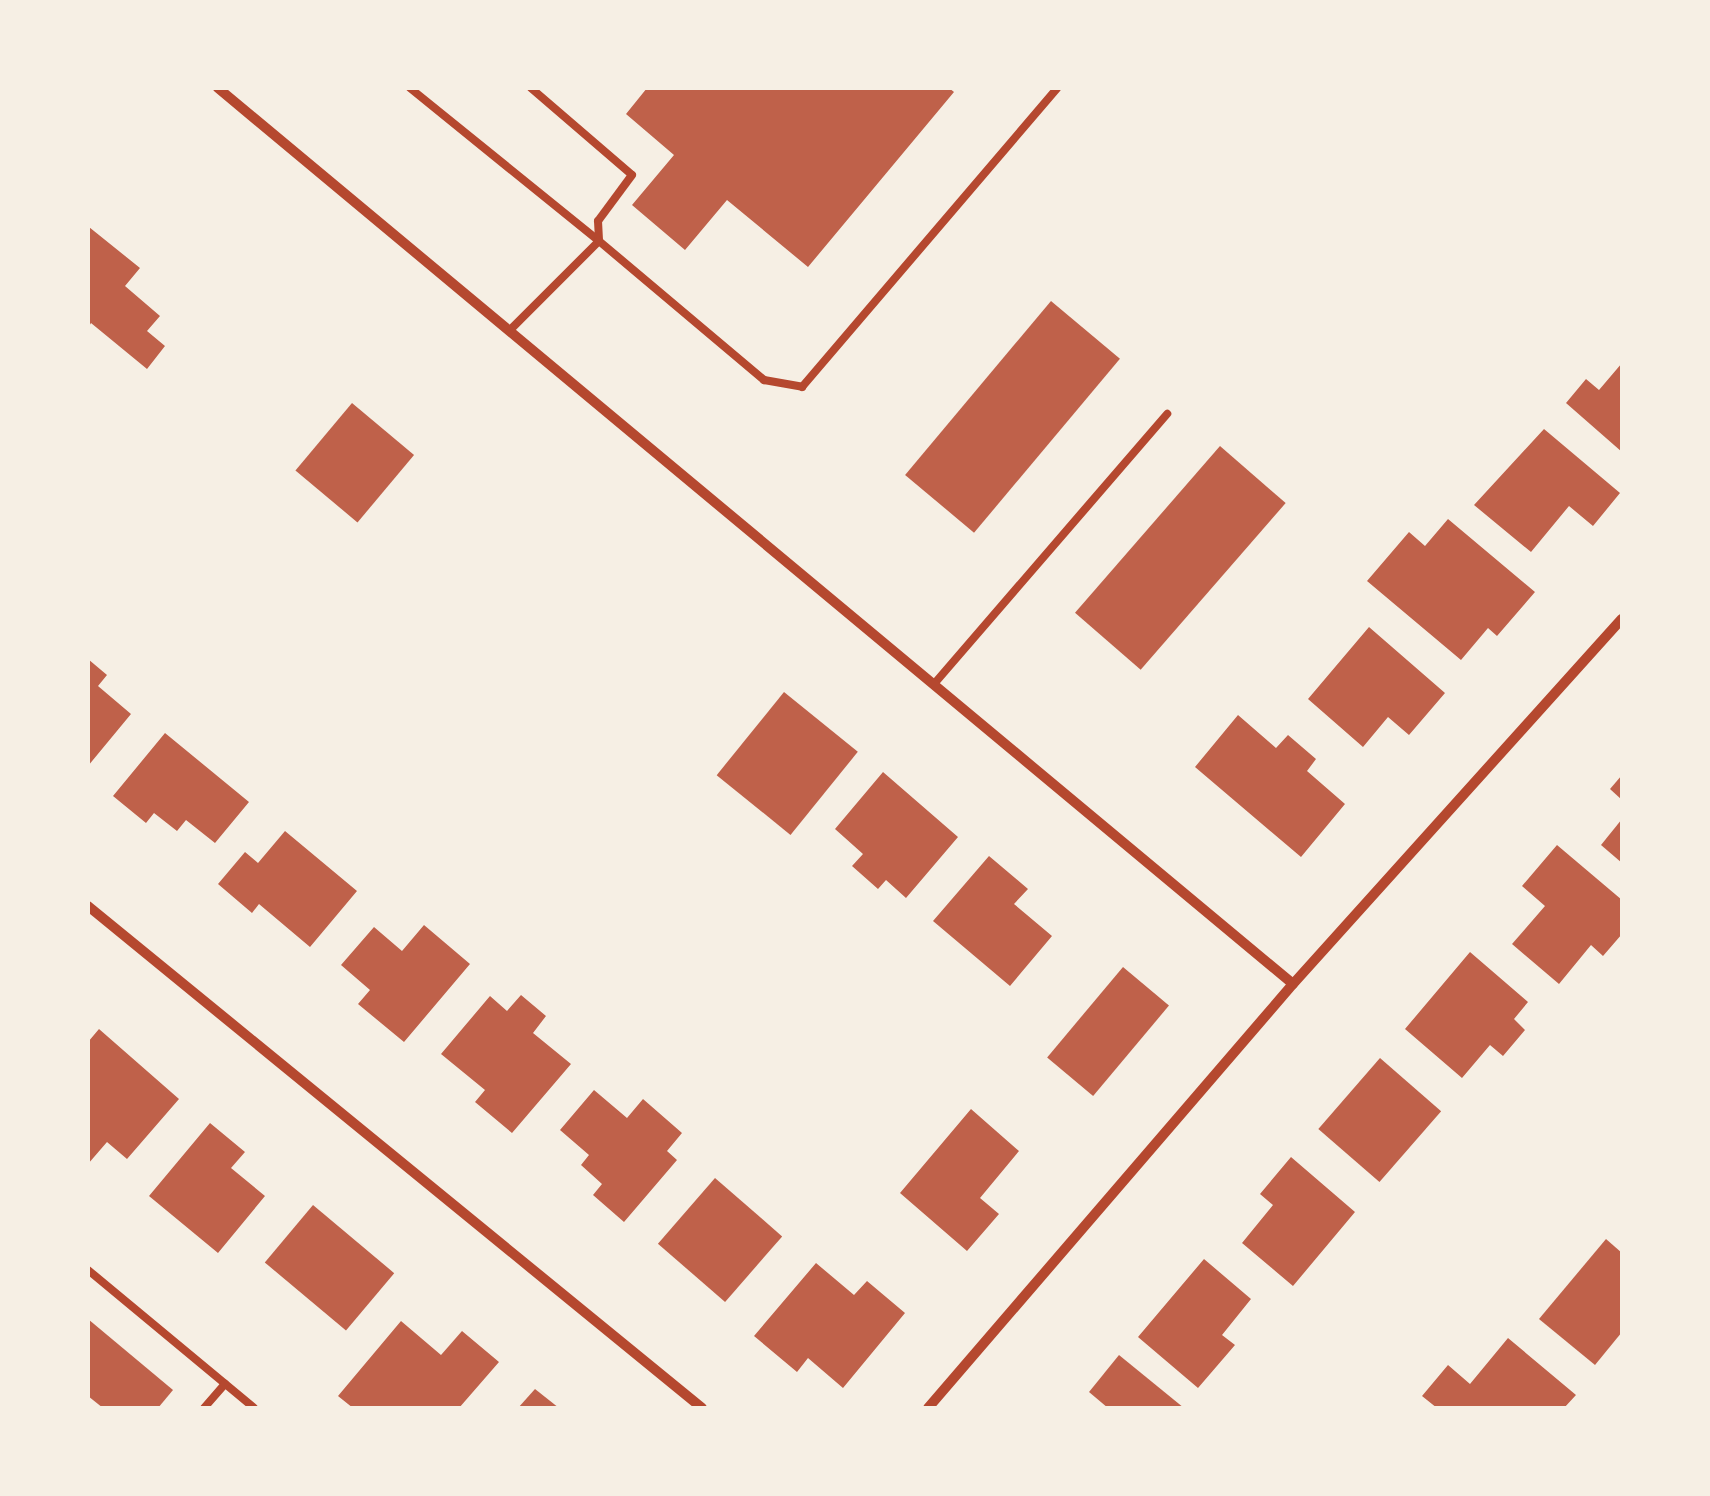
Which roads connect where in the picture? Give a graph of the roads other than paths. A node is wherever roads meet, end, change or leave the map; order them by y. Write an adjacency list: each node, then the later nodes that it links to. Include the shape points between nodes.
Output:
1 (218, 88): 6 (street)
2 (410, 88): 5 (lane)
3 (531, 88): 5 (lane, via 632,175 598,221)
4 (1057, 88): 5 (lane, via 802,387 764,380)
5 (600, 241): 6 (lane)
6 (509, 330): 9 (street)
7 (1167, 414): 9 (lane)
8 (1622, 619): 11 (street)
9 (934, 684): 11 (street)
10 (88, 906): 16 (street)
11 (1293, 984): 17 (street)
12 (88, 1270): 13 (lane)
13 (225, 1384): 14 (lane); 15 (lane)
14 (204, 1408)
15 (254, 1408)
16 (702, 1408)
17 (928, 1408)

